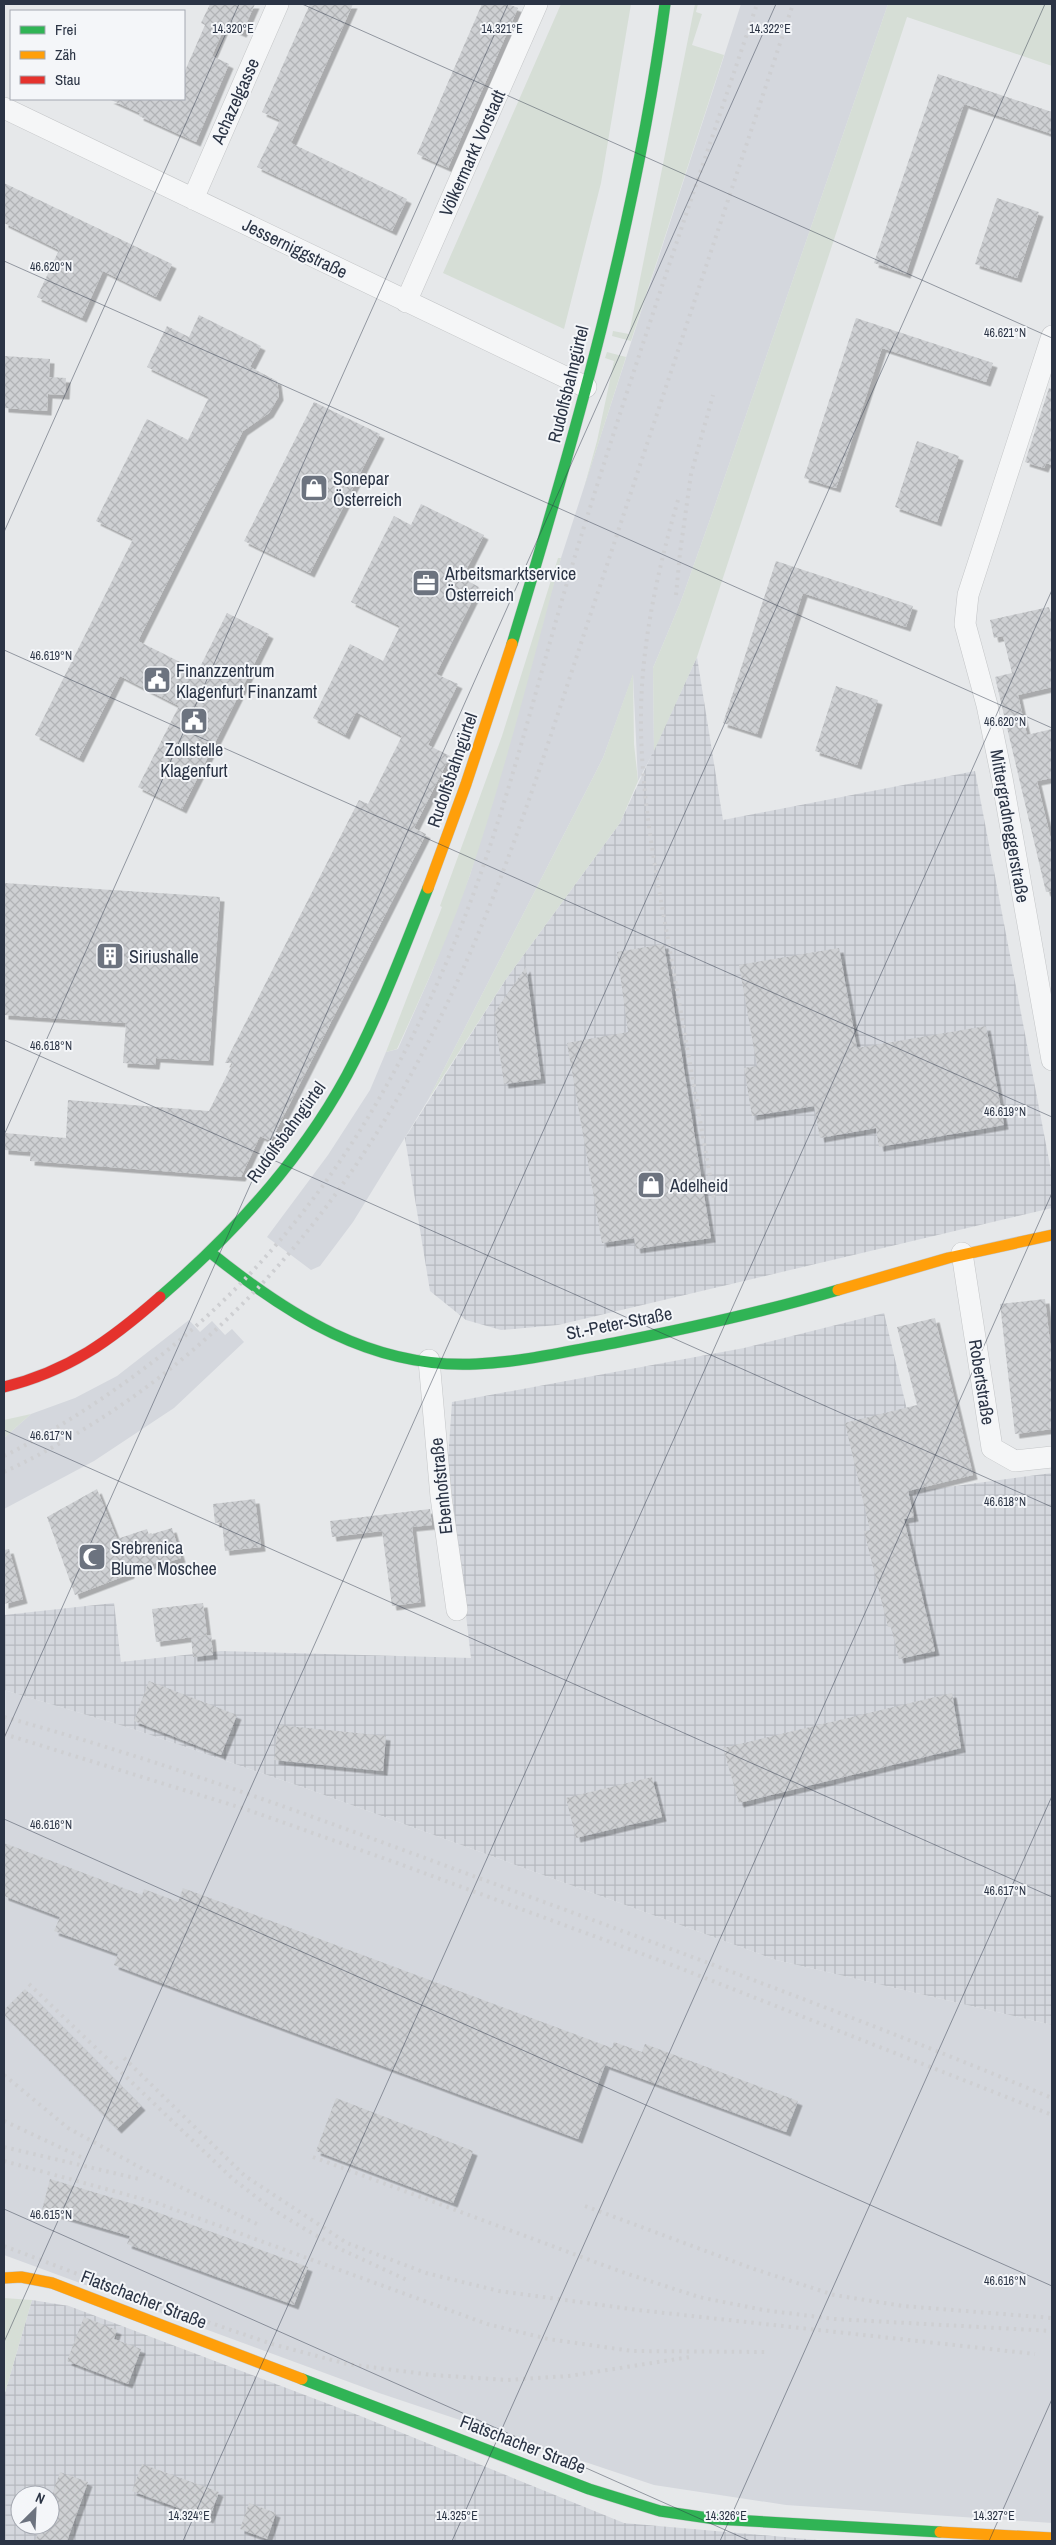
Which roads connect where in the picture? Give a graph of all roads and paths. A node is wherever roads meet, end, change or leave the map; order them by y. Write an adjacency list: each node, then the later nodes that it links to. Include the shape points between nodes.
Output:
1 (278, 4): 5 (street, Achazelgasse)
2 (537, 4): 6 (street, Völkermarkt Vorstadt)
3 (665, 4): 8 (street, Rudolfsbahngürtel, via 638,163)
4 (4, 108): 5 (street, Jesserniggstraße)
5 (193, 199): 6 (street, Jesserniggstraße)
6 (406, 302): 8 (street, Jesserniggstraße)
7 (1052, 336): 9 (street, Mittergradneggerstraße, via 965,609 965,624 1002,778)
8 (586, 387): 11 (street, Rudolfsbahngürtel, via 544,538 469,780 374,1019 313,1130 282,1173)
9 (1052, 1060)
10 (1052, 1235): 12 (street, St.-Peter-Straße)
11 (211, 1253): 13 (street, St.-Peter-Straße, via 262,1294 308,1322 355,1343); 14 (street, Rudolfsbahngürtel, via 113,1338 47,1375)
12 (962, 1253): 13 (street, St.-Peter-Straße, via 770,1310 647,1336 474,1364); 15 (street, Robertstraße, via 992,1448 1015,1461)
13 (429, 1360): 16 (street, Ebenhofstraße, via 441,1497)
14 (4, 1387)
15 (1052, 1458)
16 (457, 1610)
17 (4, 2278): 18 (street, Flatschacher Straße, via 21,2277 52,2283 589,2489 660,2511 715,2519)
18 (1052, 2538)

